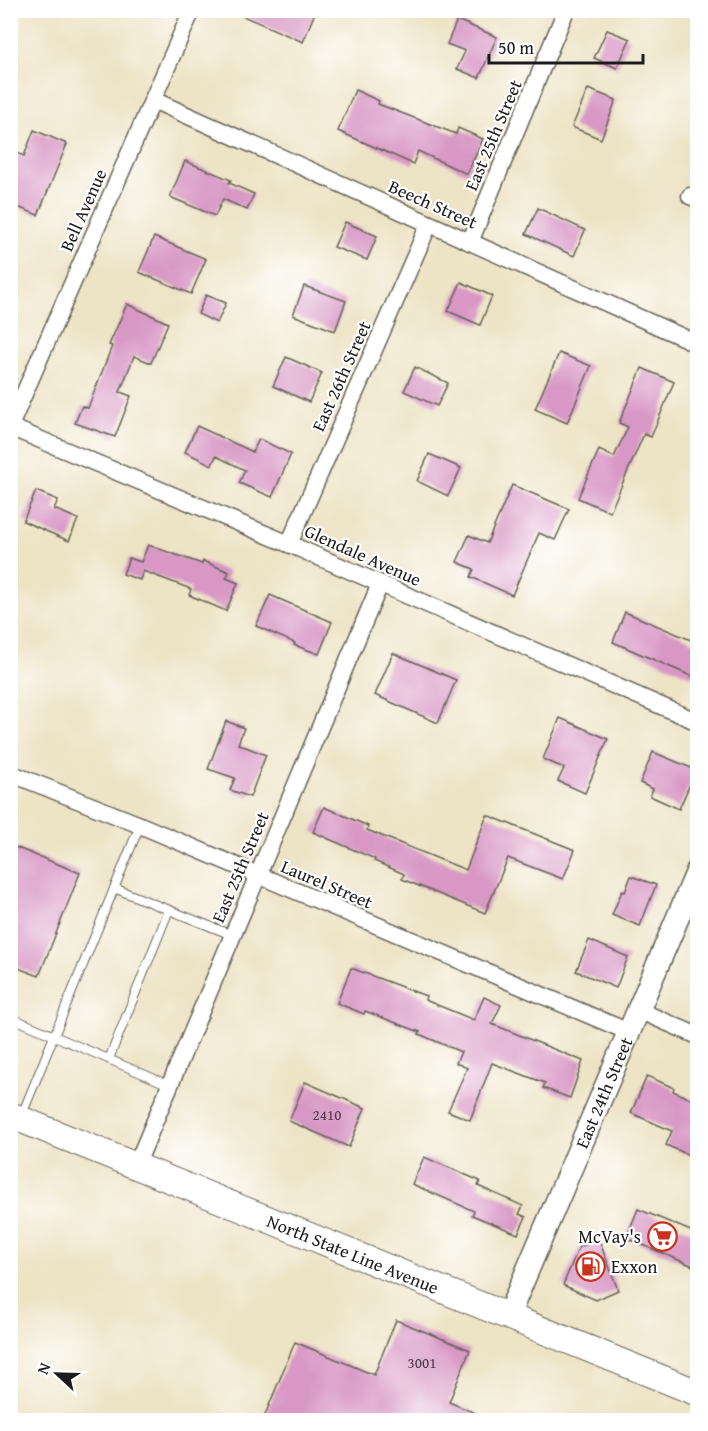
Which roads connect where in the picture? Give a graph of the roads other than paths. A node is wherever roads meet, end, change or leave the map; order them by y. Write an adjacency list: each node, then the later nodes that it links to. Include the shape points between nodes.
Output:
1 (192, 10): 3 (street, Bell Avenue)
2 (566, 10): 5 (street, East 25th Street)
3 (153, 100): 4 (street, Beech Street); 7 (street, Bell Avenue)
4 (429, 224): 5 (street, Beech Street); 8 (street, East 26th Street)
5 (470, 242): 6 (street, Beech Street)
6 (698, 344)
7 (10, 426): 8 (street, Glendale Avenue)
8 (289, 544): 9 (street, Glendale Avenue)
9 (380, 584): 10 (street, Glendale Avenue); 14 (street, East 25th Street)
10 (698, 722)
11 (10, 773): 12 (street, Laurel Street)
12 (140, 825): 14 (street, Laurel Street); 15 (lane)
13 (698, 870): 18 (main road, East 24th Street)
14 (257, 876): 17 (street, East 25th Street); 20 (street, Laurel Street)
15 (114, 888): 16 (lane); 21 (lane)
16 (170, 910): 17 (lane); 23 (lane)
17 (232, 935): 24 (street, East 25th Street)
18 (638, 1010): 20 (main road, East 24th Street); 22 (street)
19 (10, 1017): 21 (lane)
20 (629, 1032): 27 (main road, East 24th Street)
21 (53, 1035): 23 (lane); 25 (lane)
22 (698, 1036)
23 (109, 1059): 24 (lane)
24 (169, 1085): 26 (street, East 25th Street)
25 (15, 1117): 26 (main road, North State Line Avenue)
26 (136, 1166): 27 (main road, North State Line Avenue)
27 (508, 1316): 28 (main road, North State Line Avenue)
28 (698, 1393)

